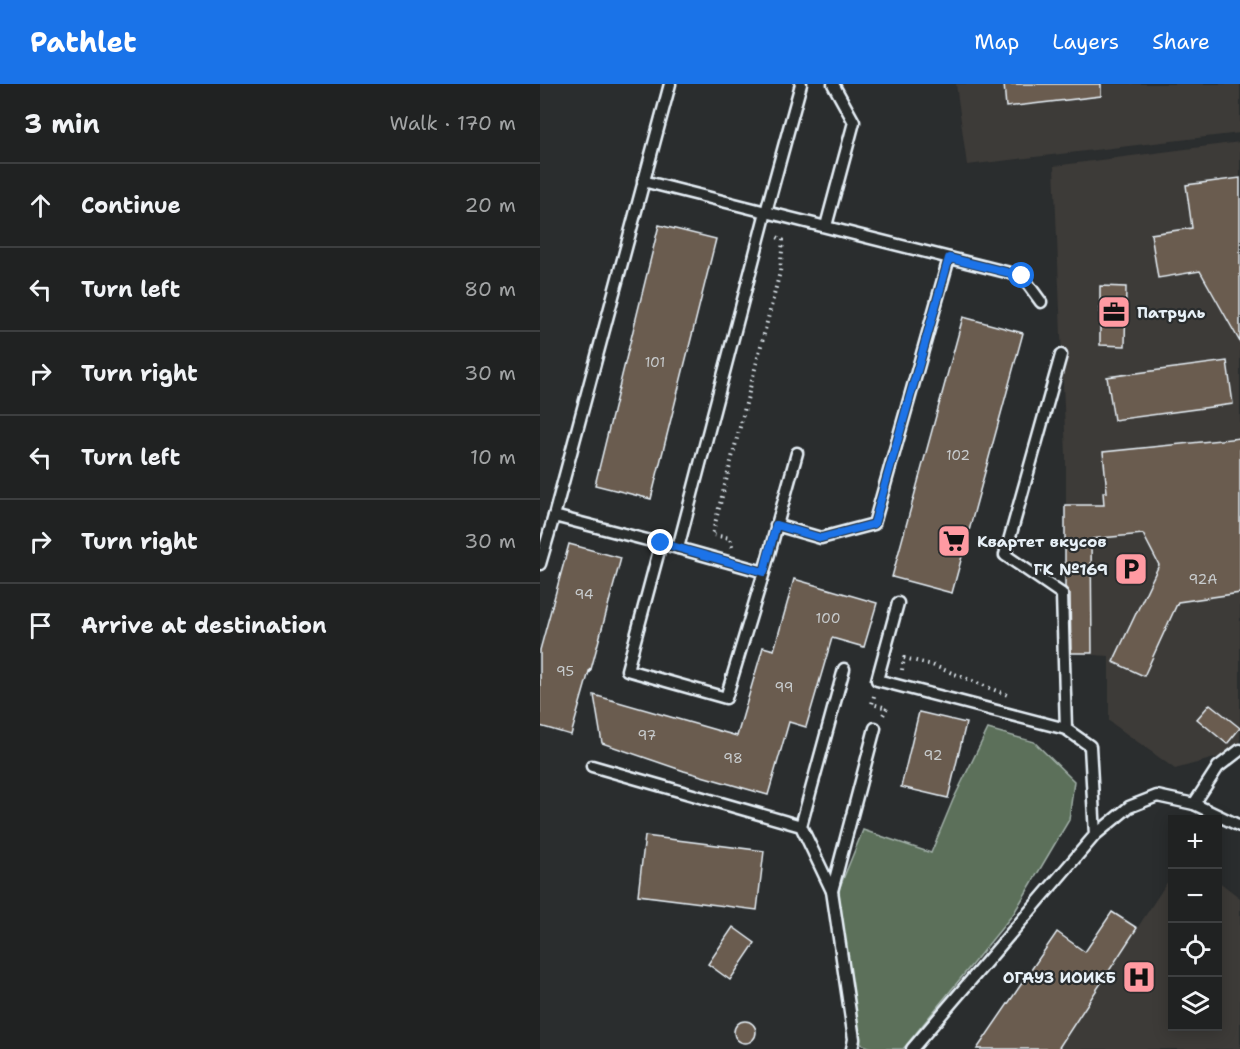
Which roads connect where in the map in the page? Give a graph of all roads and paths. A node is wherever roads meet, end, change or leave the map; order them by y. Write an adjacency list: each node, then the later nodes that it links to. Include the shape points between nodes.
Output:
1 (670, 84): 4 (lane)
2 (801, 84): 5 (lane)
3 (833, 84): 6 (lane, via 854,123)
4 (643, 181): 5 (lane); 12 (lane)
5 (766, 212): 6 (lane); 17 (lane)
6 (826, 226): 8 (lane)
7 (783, 240): 16 (path, via 780,272 712,535 730,538)
8 (949, 258): 9 (lane, via 1022,276); 13 (lane, via 874,524 821,538)
9 (1041, 302)
10 (1061, 355): 25 (lane, via 1005,555 1062,594)
11 (797, 453): 13 (lane)
12 (554, 516): 14 (lane); 15 (lane)
13 (776, 525): 19 (lane)
14 (543, 540): 18 (lane)
15 (661, 543): 17 (lane); 19 (lane, via 627,669 726,698)
16 (732, 547)
17 (678, 548): 19 (lane)
18 (540, 564)
19 (764, 572)
20 (898, 603): 25 (lane, via 877,680)
21 (932, 665): 23 (path)
22 (844, 669): 29 (lane)
23 (1021, 700)
24 (875, 728): 32 (lane)
25 (1065, 729): 31 (lane, via 1090,746)
26 (1240, 750): 28 (lane, via 1218,766)
27 (592, 766): 29 (lane)
28 (1194, 804): 30 (lane); 31 (lane, via 1157,796 1129,807)
29 (801, 826): 32 (lane)
30 (1240, 826)
31 (1095, 835): 34 (lane)
32 (832, 891): 33 (lane, via 854,1039)
33 (852, 1049)
34 (912, 1049)

